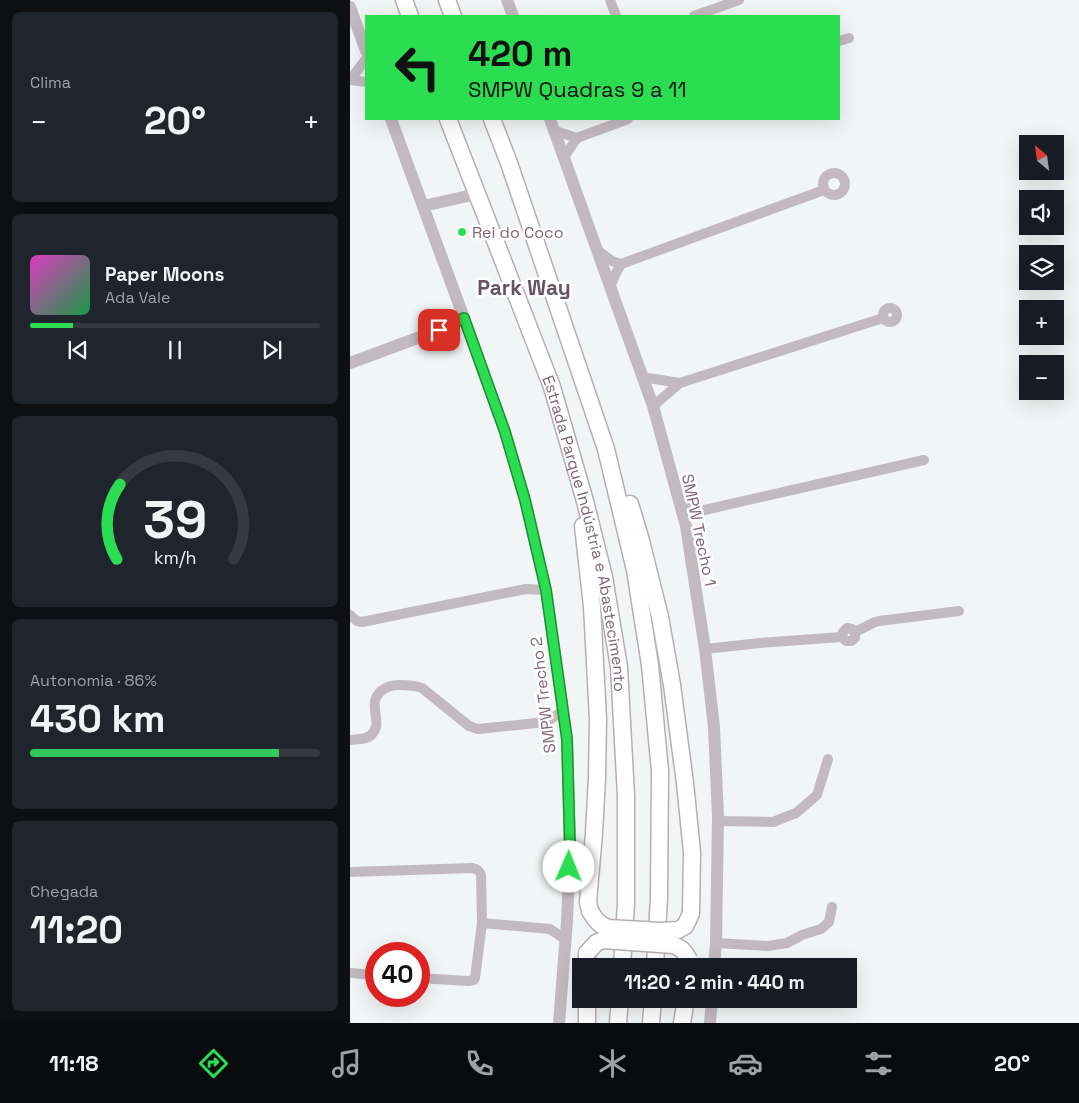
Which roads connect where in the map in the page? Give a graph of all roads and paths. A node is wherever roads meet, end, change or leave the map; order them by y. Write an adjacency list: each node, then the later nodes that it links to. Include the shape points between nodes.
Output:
1 (404, 0): 7 (highway)
2 (447, 0): 8 (highway)
3 (507, 0): 9 (street)
4 (610, 0): 10 (street)
5 (739, 0): 11 (street)
6 (350, 7): 12 (street)
7 (410, 15)
8 (453, 15)
9 (513, 15)
10 (616, 15)
11 (697, 15)
12 (365, 48)
13 (365, 60): 14 (street)
14 (350, 80): 15 (street)
15 (365, 82)
16 (391, 120): 26 (street, SMPW Trecho 2)
17 (448, 120): 25 (highway, Estrada Parque Indústria e Abastecimento)
18 (492, 120): 36 (highway, Estrada Parque Indústria e Abastecimento)
19 (550, 120): 21 (street, SMPW Trecho 1)
20 (625, 120): 22 (street)
21 (555, 131): 22 (street); 23 (street, SMPW Trecho 1)
22 (576, 138): 23 (street)
23 (564, 158): 27 (street, SMPW Trecho 1)
24 (824, 190): 28 (street)
25 (477, 194): 26 (street); 38 (highway, Estrada Parque Indústria e Abastecimento, via 552,387)
26 (423, 206): 30 (street, SMPW Trecho 2)
27 (596, 249): 28 (street, via 612,262); 29 (street, SMPW Trecho 1)
28 (620, 264): 29 (street)
29 (610, 288): 33 (street, SMPW Trecho 1)
30 (464, 318): 32 (street); 42 (street, SMPW Trecho 2, via 505,432)
31 (883, 318): 34 (street)
32 (350, 363)
33 (642, 377): 34 (street); 35 (street, SMPW Trecho 1)
34 (680, 383): 35 (street)
35 (653, 406): 39 (street, SMPW Trecho 1)
36 (606, 449): 38 (highway, bridge, via 631,506 660,617 672,685 692,852 691,913 685,926 678,930 660,932 608,928 597,922 588,902 598,719 592,606 582,520); 63 (highway, Estrada Parque Indústria e Abastecimento, via 635,570 650,665 660,771)
37 (924, 460): 40 (street)
38 (586, 502): 62 (highway, Estrada Parque Indústria e Abastecimento, via 604,577 619,667 626,796)
39 (680, 504): 40 (street); 41 (street, SMPW Trecho 1)
40 (700, 511): 41 (street)
41 (686, 526): 47 (street, SMPW Trecho 1)
42 (543, 575): 43 (street); 44 (street, SMPW Trecho 2)
43 (526, 588): 44 (street); 46 (street, via 362,622)
44 (546, 590): 48 (street, SMPW Trecho 2)
45 (959, 611): 47 (street, via 879,621 856,632 846,628 842,637)
46 (350, 614)
47 (705, 649): 53 (street, SMPW Trecho 1, via 714,727)
48 (563, 711): 49 (street); 50 (street, SMPW Trecho 2)
49 (546, 722): 50 (street); 51 (street, via 478,729 469,726 418,686 394,685 385,688 375,699 376,729 372,734)
50 (566, 730): 56 (street, SMPW Trecho 2, via 570,848)
51 (350, 740)
52 (828, 759): 53 (street, via 817,795 796,813 773,822)
53 (718, 821): 60 (street, SMPW Trecho 1)
54 (350, 872): 57 (street, via 476,868 481,875)
55 (832, 907): 60 (street, via 829,922 821,929 787,942 768,946)
56 (567, 921): 58 (street); 59 (street, SMPW Trecho 2)
57 (482, 923): 58 (street); 68 (street, via 476,978 468,981)
58 (550, 929): 59 (street)
59 (565, 939): 74 (street, SMPW Trecho 2)
60 (716, 943): 65 (street, SMPW Trecho 1)
61 (588, 958): 64 (highway, bridge, via 596,943 602,940 673,945 685,952)
62 (623, 958)
63 (655, 958)
64 (687, 958)
65 (715, 958)
66 (350, 973): 67 (street)
67 (365, 974)
68 (430, 979)
69 (587, 1008): 75 (highway)
70 (619, 1008): 76 (highway)
71 (652, 1008): 77 (highway)
72 (684, 1008): 78 (highway)
73 (711, 1008): 79 (street)
74 (559, 1023)
75 (587, 1023)
76 (618, 1023)
77 (651, 1023)
78 (682, 1023)
79 (710, 1023)

